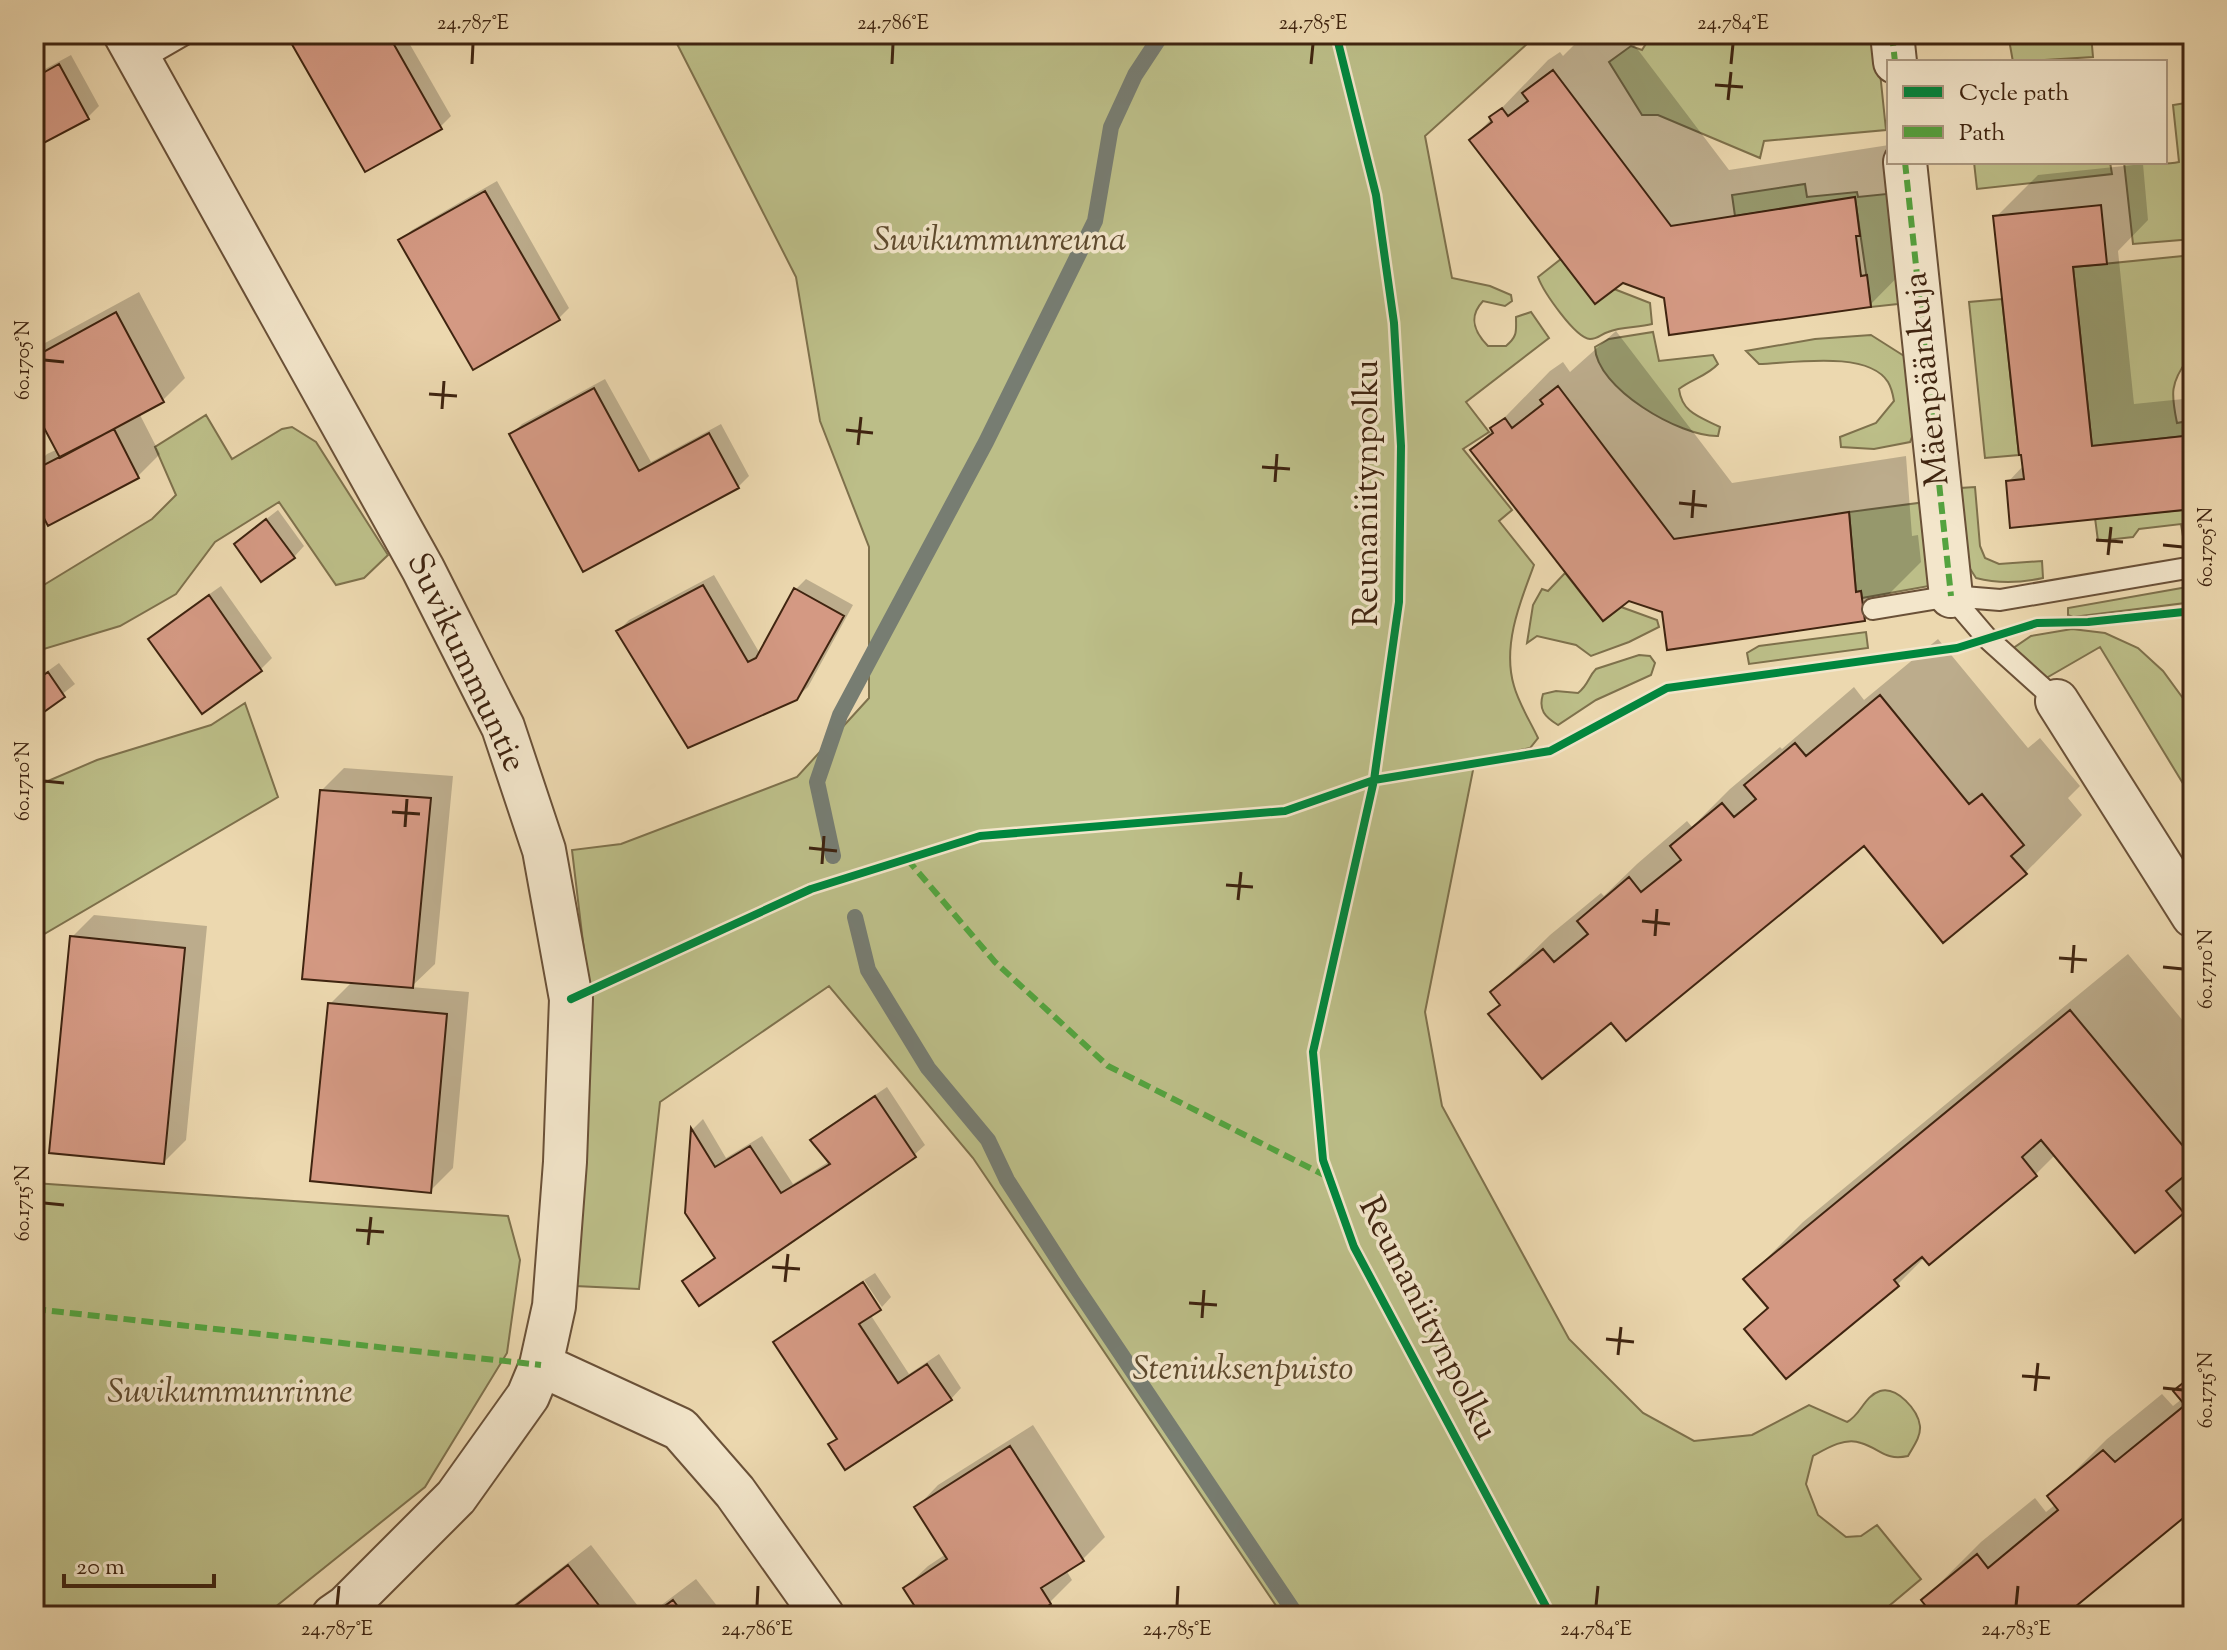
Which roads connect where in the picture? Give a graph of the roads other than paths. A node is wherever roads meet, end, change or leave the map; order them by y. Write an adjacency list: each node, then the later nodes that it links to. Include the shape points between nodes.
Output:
1 (185, 34): 3 (lane)
2 (1892, 34): 4 (street)
3 (132, 47): 11 (street, Suvikummuntie, via 423,569 503,727 544,850 571,999 554,1306)
4 (1895, 60)
5 (1905, 164): 7 (street, Mäenpäänkuja)
6 (2193, 567): 7 (lane, via 2000,600)
7 (1951, 596): 8 (lane); 9 (lane, via 1986,637)
8 (1873, 609)
9 (2057, 701): 10 (street)
10 (2193, 916)
11 (541, 1365): 12 (street, Suvikummuntie, via 528,1396 456,1497); 13 (street, via 680,1429 735,1492)
12 (344, 1613)
13 (823, 1616)

